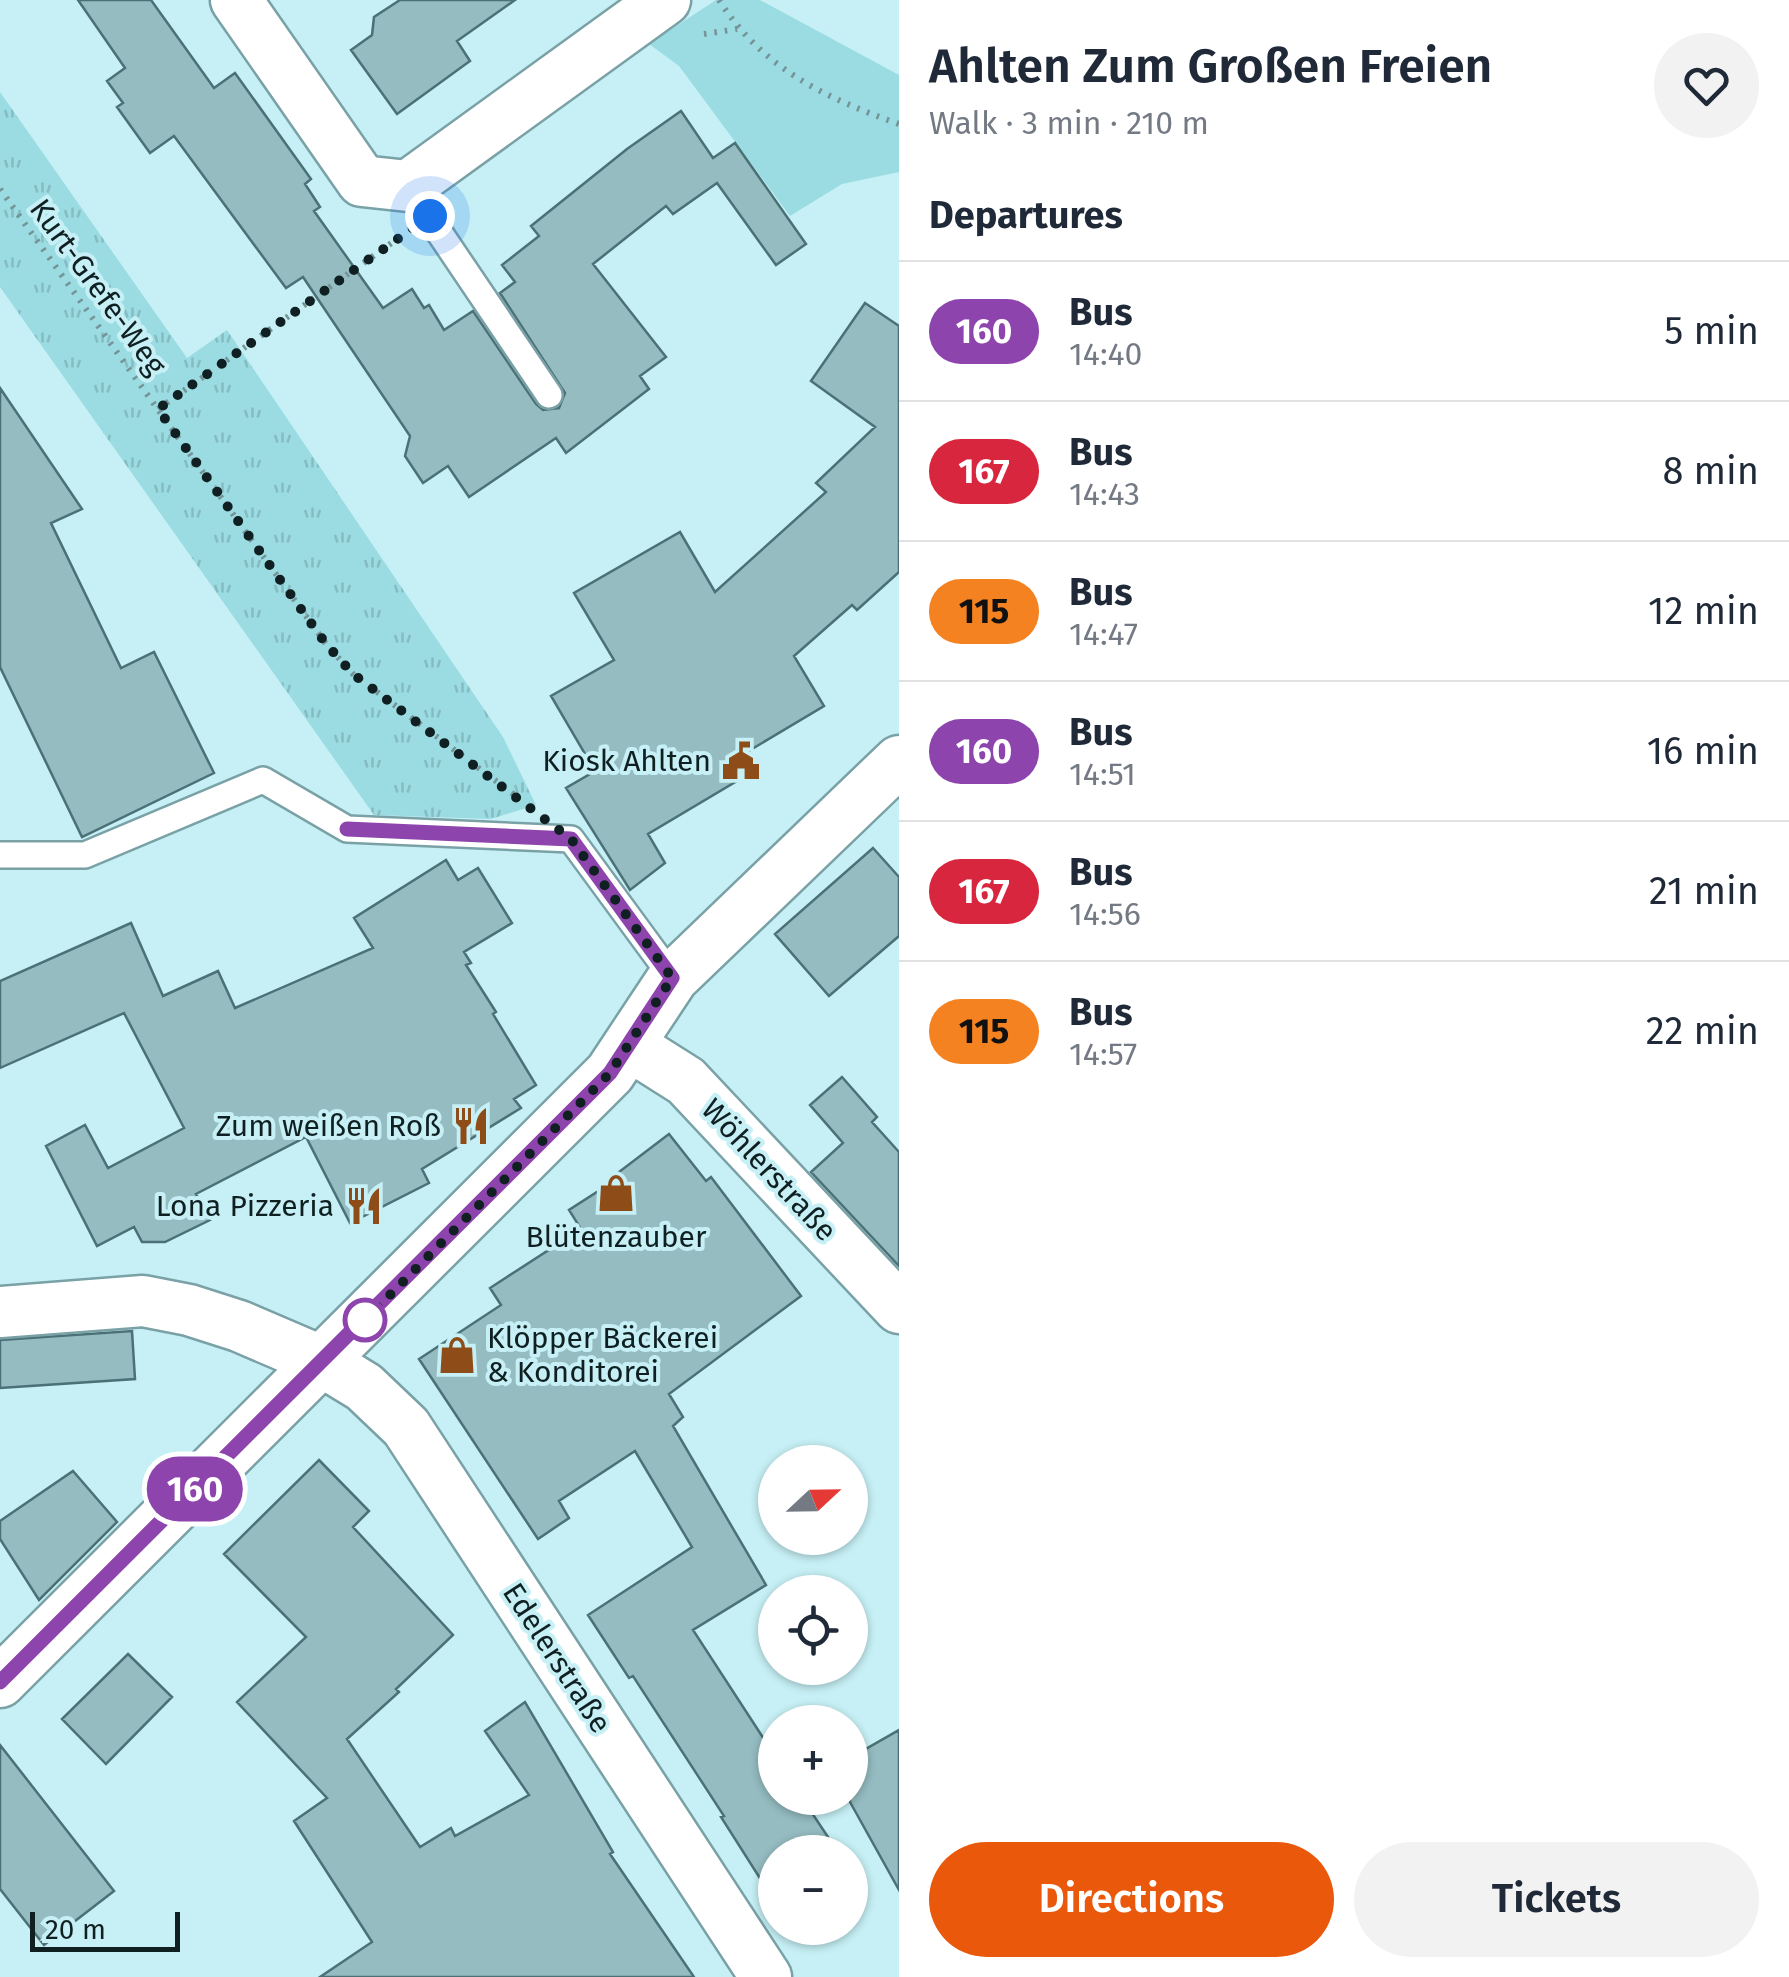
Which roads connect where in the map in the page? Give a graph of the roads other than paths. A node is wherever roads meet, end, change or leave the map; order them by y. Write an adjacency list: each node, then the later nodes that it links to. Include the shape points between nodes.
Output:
1 (236, 0): 3 (street, via 362,181)
2 (665, 0): 3 (street)
3 (419, 201): 4 (lane)
4 (549, 394)
5 (899, 762): 7 (street)
6 (0, 854): 7 (lane, via 85,855 263,780 347,829 571,839)
7 (672, 978): 8 (street)
8 (629, 1045): 9 (street, Wöhlerstraße, via 686,1082); 11 (street, via 610,1073)
9 (899, 1308)
10 (0, 1312): 11 (street, Edelerstraße, via 143,1302 239,1326)
11 (322, 1362): 12 (street); 13 (street, Edelerstraße, via 364,1387 406,1428)
12 (0, 1682)
13 (766, 1977)

